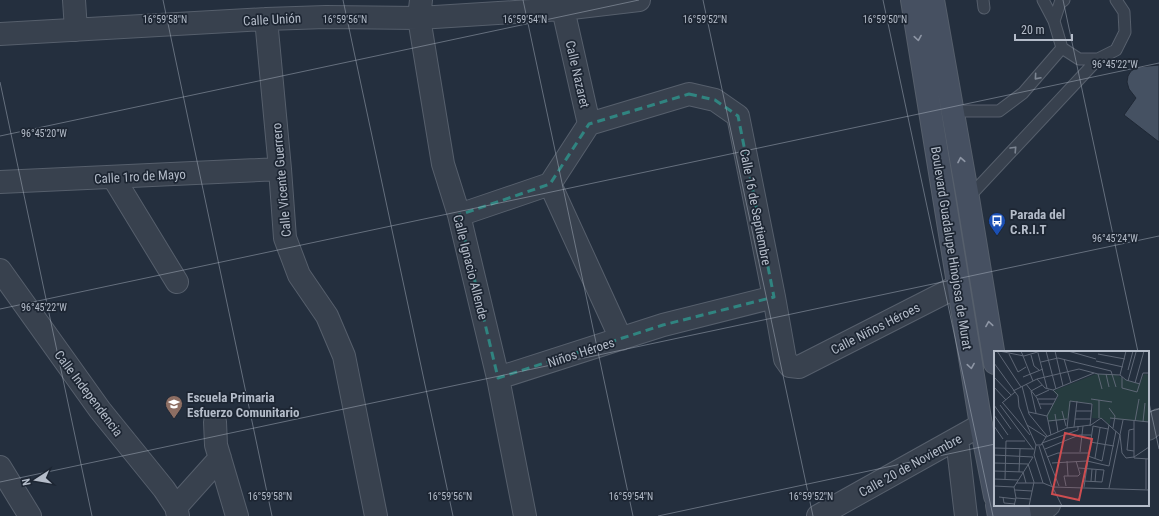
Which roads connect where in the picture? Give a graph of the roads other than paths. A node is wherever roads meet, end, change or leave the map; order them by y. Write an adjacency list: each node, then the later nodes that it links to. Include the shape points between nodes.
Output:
1 (74, 0): 13 (street)
2 (639, 0): 8 (street, Calle Unión)
3 (912, 0): 27 (main road, Boulevard Guadalupe Hinojosa de Murat, one-way to 27)
4 (932, 0): 17 (main road, Boulevard Guadalupe Hinojosa de Murat)
5 (1043, 0): 12 (lane)
6 (1064, 0): 12 (lane, via 1060,3)
7 (1116, 0): 16 (lane, via 1124,12 1125,32 1116,50)
8 (562, 5): 10 (street, Calle Unión); 18 (street, Calle Nazaret)
9 (327, 8): 10 (street, Calle Unión); 11 (street, Calle Unión)
10 (420, 9): 24 (street, Calle Ignacio Allende, via 443,164)
11 (266, 19): 13 (street, Calle Unión); 19 (street, Calle Vicente Guerrero)
12 (1054, 22): 15 (lane)
13 (76, 30): 14 (street, Calle Unión)
14 (0, 34)
15 (1062, 48): 16 (lane, via 1079,59); 17 (lane, one-way to 17, via 1023,93 999,111)
16 (1098, 59): 23 (lane, one-way to 16)
17 (952, 111): 23 (main road, Boulevard Guadalupe Hinojosa de Murat, one-way to 17)
18 (590, 124): 22 (street); 28 (street, Calle 16 de Septiembre, via 689,94 715,100 738,116)
19 (280, 169): 20 (street, Calle 1ro de Mayo); 47 (street, Calle Vicente Guerrero, via 285,238 299,275 327,316 344,356)
20 (113, 177): 21 (street, Calle 1ro de Mayo); 26 (street)
21 (0, 182)
22 (550, 184): 24 (street); 29 (street)
23 (968, 198): 30 (main road, Boulevard Guadalupe Hinojosa de Murat, one-way to 23)
24 (458, 215): 32 (street, Calle Ignacio Allende)
25 (0, 270): 44 (street, Calle Independencia, via 100,410 164,489)
26 (177, 282)
27 (958, 286): 31 (street, Calle Niños Héroes, via 799,367); 35 (main road, Boulevard Guadalupe Hinojosa de Murat, one-way to 35)
28 (774, 297): 29 (street, Niños Héroes, via 663,325); 31 (street, Calle 16 de Septiembre, via 784,358)
29 (621, 339): 32 (street, Niños Héroes)
30 (994, 357)
31 (790, 366)
32 (498, 378): 48 (street, Calle Ignacio Allende)
33 (1159, 420): 36 (street)
34 (215, 422): 38 (street, via 216,445)
35 (981, 425): 37 (street, Calle 20 de Noviembre); 40 (main road, Boulevard Guadalupe Hinojosa de Murat)
36 (1149, 428)
37 (957, 439): 49 (street, Calle 20 de Noviembre); 50 (street)
38 (220, 458): 44 (street); 46 (street)
39 (0, 467): 45 (street)
40 (994, 491)
41 (997, 506): 51 (main road)
42 (1018, 506): 52 (main road)
43 (1048, 506): 53 (street)
44 (177, 512)
45 (30, 516)
46 (237, 516)
47 (376, 516)
48 (525, 516)
49 (818, 516)
50 (966, 516)
51 (999, 516)
52 (1020, 516)
53 (1035, 516)

